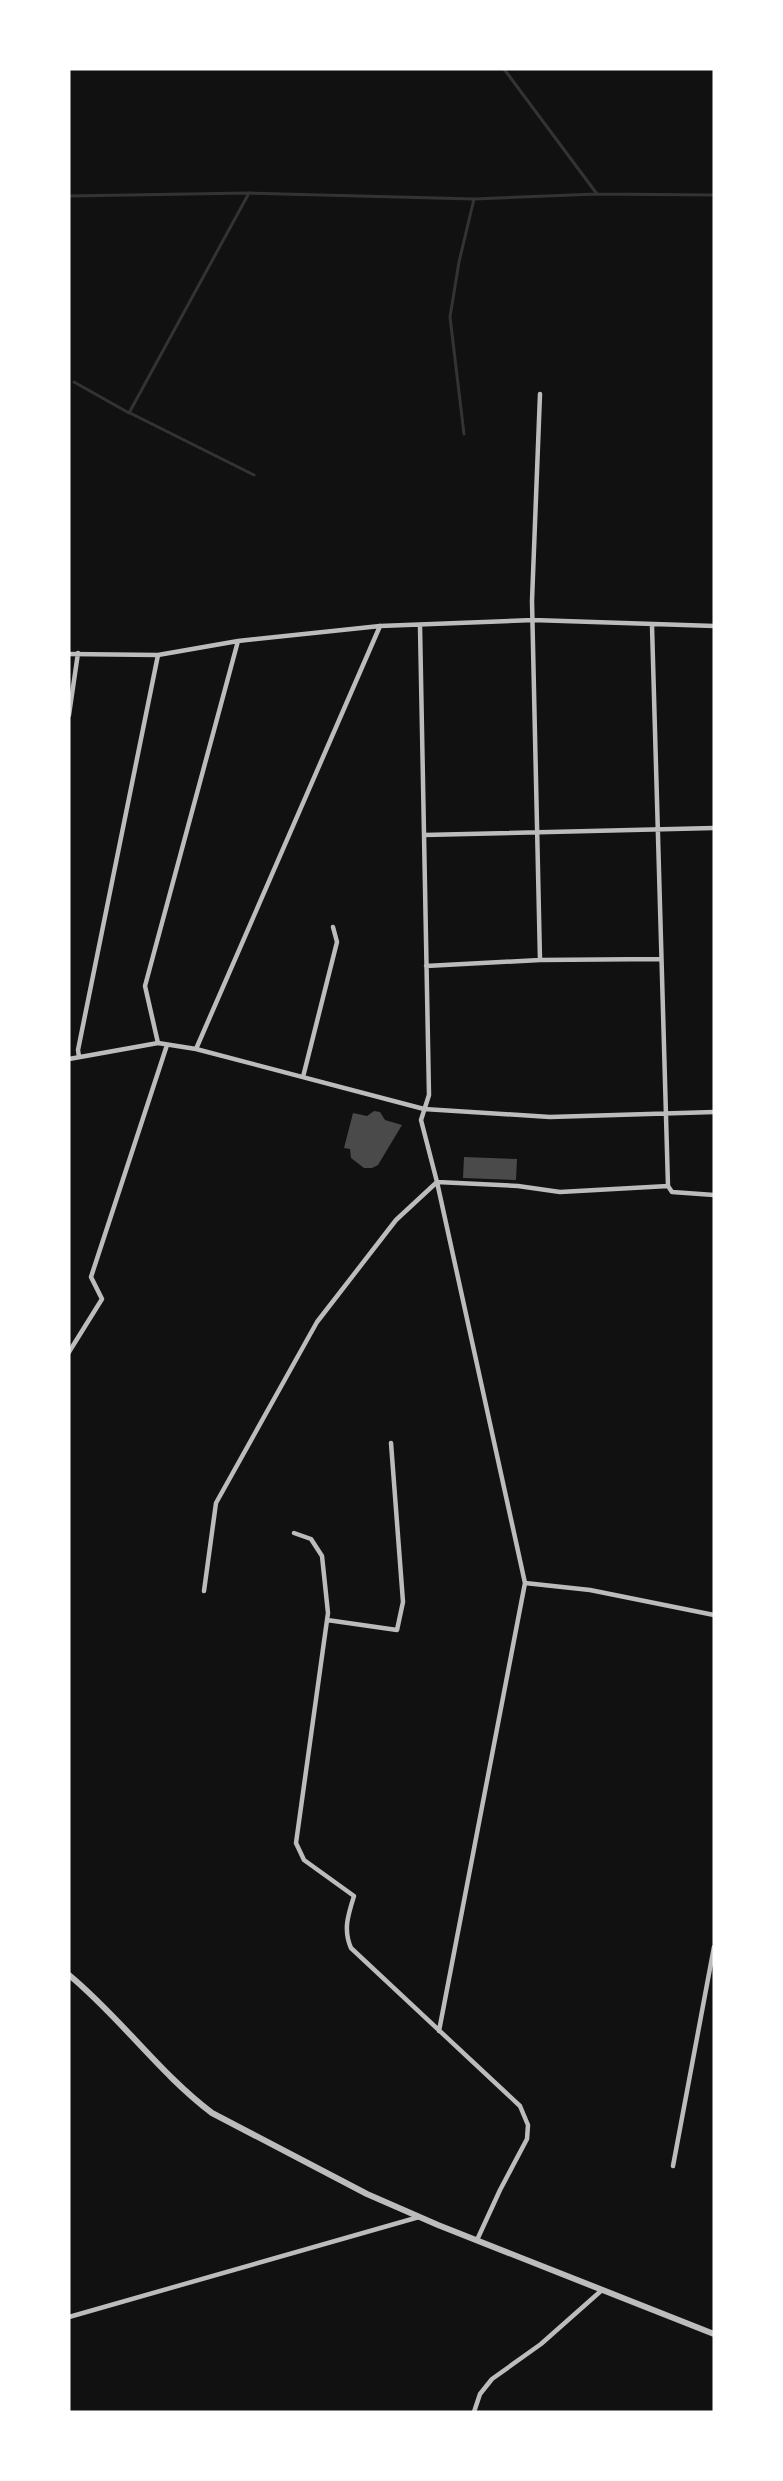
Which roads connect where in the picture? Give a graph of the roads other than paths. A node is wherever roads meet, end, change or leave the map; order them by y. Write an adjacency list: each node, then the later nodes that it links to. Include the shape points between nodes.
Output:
1 (540, 394): 2 (street)
2 (532, 620): 4 (street); 5 (street); 14 (street)
3 (380, 626): 4 (street); 7 (street); 22 (street)
4 (420, 626): 15 (street)
5 (652, 626): 6 (street); 12 (street)
6 (714, 626)
7 (238, 641): 10 (street); 20 (street, via 145,986)
8 (78, 652): 9 (street); 10 (street); 11 (street)
9 (69, 654)
10 (158, 655): 23 (street)
11 (69, 715)
12 (657, 828): 13 (street); 14 (street); 17 (street)
13 (714, 828)
14 (539, 832): 15 (street); 18 (street)
15 (424, 835): 19 (street)
16 (333, 927): 25 (street, via 337,942)
17 (660, 959): 18 (street); 28 (street)
18 (540, 960): 19 (street)
19 (426, 966): 26 (street, via 429,1095)
20 (158, 1043): 21 (street); 23 (street)
21 (167, 1045): 22 (street); 32 (street, via 92,1277 102,1299)
22 (196, 1050): 25 (street)
23 (79, 1057): 24 (street)
24 (69, 1059)
25 (303, 1077): 26 (street)
26 (424, 1109): 28 (street, via 542,1117); 29 (street, via 421,1120)
27 (714, 1112): 28 (street)
28 (665, 1114): 30 (street)
29 (437, 1182): 30 (street, via 560,1192); 35 (street); 36 (street, via 396,1220 317,1322 216,1503)
30 (668, 1186): 31 (street, via 672,1192)
31 (714, 1195)
32 (69, 1352)
33 (391, 1443): 38 (street, via 403,1602 397,1630)
34 (294, 1533): 38 (street, via 310,1539 322,1556)
35 (525, 1583): 37 (street, via 590,1590); 41 (street)
36 (204, 1591)
37 (714, 1615)
38 (327, 1620): 41 (street, via 296,1843 304,1860 354,1896 346,1926 351,1948)
39 (714, 1947): 42 (street)
40 (69, 1975): 43 (street, via 212,2113)
41 (440, 2031): 44 (street, via 520,2106 528,2125 524,2147)
42 (673, 2166)
43 (419, 2217): 44 (street); 46 (street)
44 (477, 2240): 45 (street)
45 (602, 2290): 47 (street); 48 (street, via 541,2344 492,2379 480,2394)
46 (69, 2318)
47 (714, 2334)
48 (474, 2412)

